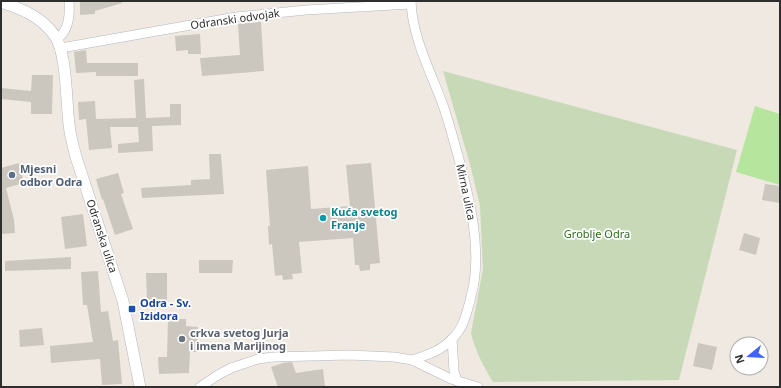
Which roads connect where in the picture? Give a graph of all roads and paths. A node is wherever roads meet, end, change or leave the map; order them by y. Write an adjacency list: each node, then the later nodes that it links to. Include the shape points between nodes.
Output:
1 (69, 1): 4 (street, via 67,25)
2 (1, 2): 4 (street, via 40,20)
3 (411, 3): 4 (street, Odranski odvojak, via 236,17); 5 (street, Mirna ulica, via 421,49 451,130 472,213 474,283 461,328)
4 (59, 44): 8 (street, Odranska ulica, via 71,136 116,279)
5 (452, 339): 6 (street, Mirna ulica, via 443,348); 7 (street)
6 (412, 360): 7 (street); 9 (street, via 349,355 273,357 231,368)
7 (457, 381): 10 (street)
8 (140, 387)
9 (200, 387)
10 (478, 387)

